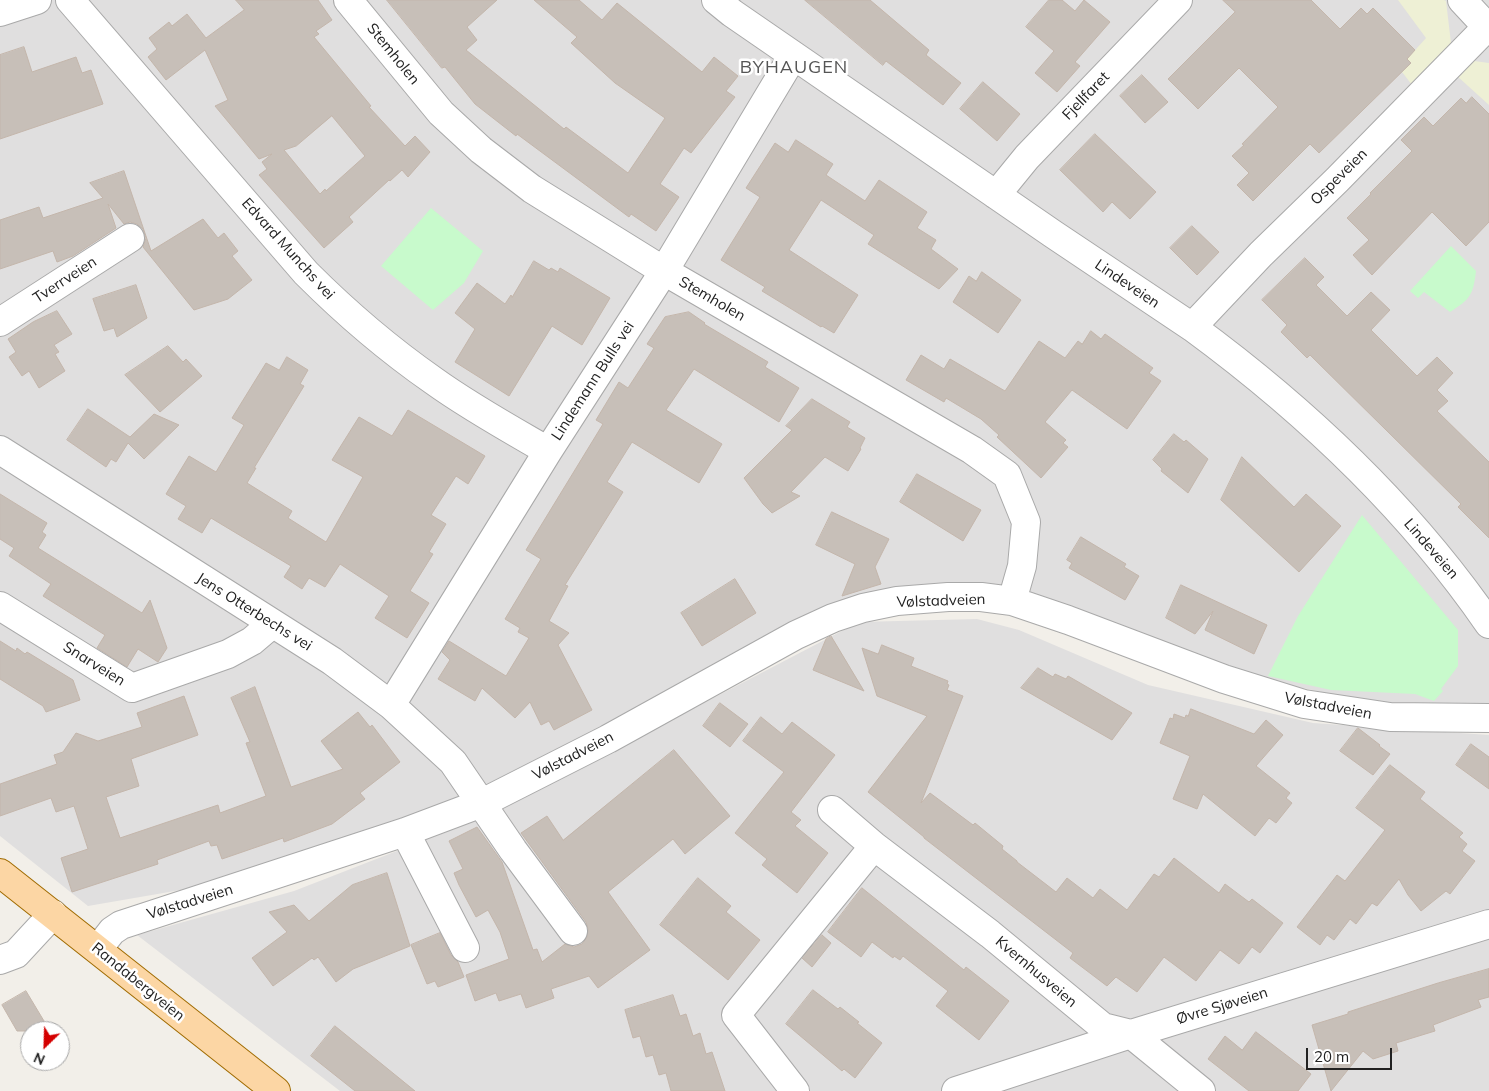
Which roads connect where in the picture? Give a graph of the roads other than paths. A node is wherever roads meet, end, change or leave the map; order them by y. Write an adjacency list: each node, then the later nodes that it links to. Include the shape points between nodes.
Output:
1 (37, 0): 7 (street)
2 (70, 0): 16 (street, Edvard Munchs vei, via 306,273 338,305 434,382)
3 (348, 0): 12 (street, Stemholen, via 442,113 481,150 532,189)
4 (716, 0): 9 (street, Lindeveien)
5 (1178, 0): 10 (street, Fjellfaret, via 1028,157)
6 (1462, 0): 8 (street)
7 (0, 12)
8 (1488, 28): 14 (street, Ospeveien)
9 (794, 56): 10 (street, Lindeveien); 12 (street, Lindemann Bulls vei)
10 (996, 195): 14 (street, Lindeveien)
11 (130, 238): 13 (street, Tverrveien)
12 (664, 271): 16 (street, Lindemann Bulls vei); 17 (street, Stemholen, via 972,450 1008,475 1026,522 1022,566)
13 (0, 322)
14 (1192, 327): 20 (street, Lindeveien, via 1288,403 1376,486 1464,587)
15 (0, 450): 19 (street, Jens Otterbechs vei)
16 (548, 451): 21 (street, Lindemann Bulls vei)
17 (1012, 601): 22 (street, Vølstadveien, via 1224,679 1304,704 1390,717); 23 (street, Vølstadveien, via 948,597 897,601 834,618 796,635 608,739)
18 (0, 606): 19 (street, Snarveien, via 132,688 228,654)
19 (272, 624): 21 (street, Jens Otterbechs vei, via 332,661)
20 (1489, 624)
21 (391, 705): 23 (street, Jens Otterbechs vei, via 453,762)
22 (1489, 718)
23 (482, 803): 25 (street, Vølstadveien); 30 (street, via 512,850)
24 (832, 810): 26 (street, Kvernhusveien)
25 (413, 830): 31 (street); 32 (street, Vølstadveien, via 128,922 112,931)
26 (874, 846): 34 (street, Kvernhusveien, via 990,934 1103,1027); 36 (street, via 736,1015)
27 (0, 873): 28 (main road, Randabergveien)
28 (53, 914): 32 (main road, Randabergveien); 33 (street, via 16,954)
29 (1489, 924): 34 (street, Øvre Sjøveien)
30 (573, 931)
31 (471, 945)
32 (98, 949): 35 (main road, Randabergveien)
33 (0, 960)
34 (1131, 1034): 37 (street, Øvre Sjøveien); 38 (street, Kvernhusveien)
35 (276, 1091)
36 (795, 1091)
37 (956, 1091)
38 (1201, 1091)

